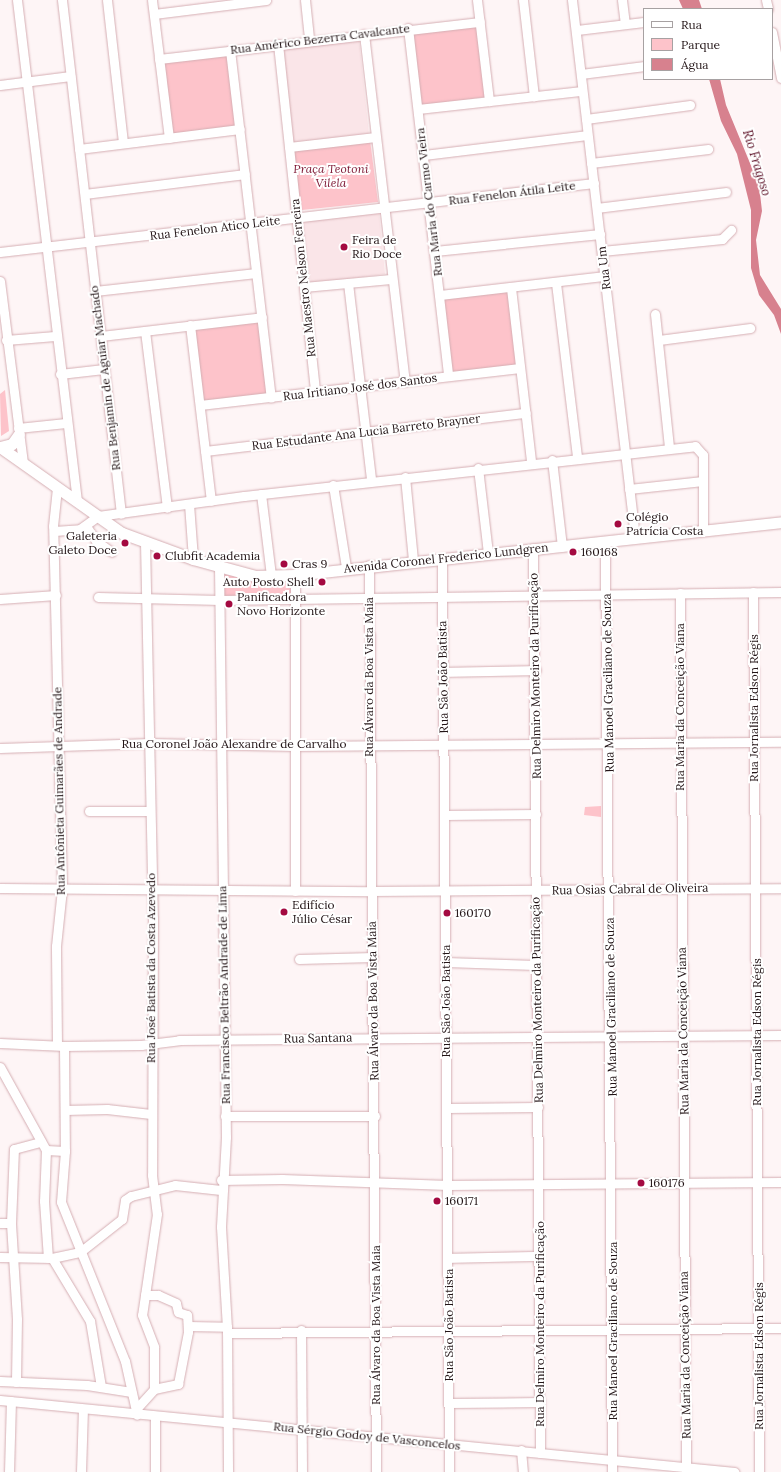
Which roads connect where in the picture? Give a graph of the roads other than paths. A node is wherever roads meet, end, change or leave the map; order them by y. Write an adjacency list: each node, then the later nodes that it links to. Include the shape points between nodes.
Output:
1 (17, 0): 27 (street)
2 (62, 0): 25 (street, Rua Benjamin de Aguiar Machado)
3 (107, 0): 39 (street)
4 (152, 0): 11 (street)
5 (266, 0): 11 (street)
6 (305, 0): 19 (street)
7 (477, 0): 12 (street)
8 (523, 0): 30 (street)
9 (572, 0): 16 (street, Rua Um)
10 (622, 0): 14 (street)
11 (154, 14): 22 (street)
12 (480, 22): 15 (street, Rua Américo Bezerra Cavalcante); 31 (street)
13 (643, 22): 14 (street)
14 (624, 24): 16 (street)
15 (408, 28): 17 (street, Rua Américo Bezerra Cavalcante); 33 (street, Rua Maria do Carmo Vieira)
16 (577, 30): 24 (street, Rua Um)
17 (364, 34): 19 (street, Rua Américo Bezerra Cavalcante); 37 (street)
18 (773, 37): 26 (street)
19 (309, 39): 20 (street, Rua Américo Bezerra Cavalcante)
20 (278, 44): 21 (street, Rua Américo Bezerra Cavalcante); 40 (street, Rua Maestro Nelson Ferreira)
21 (230, 50): 22 (street, Rua Américo Bezerra Cavalcante); 35 (street)
22 (159, 59): 38 (street)
23 (643, 66): 24 (street)
24 (581, 74): 29 (street, Rua Um)
25 (70, 76): 27 (street); 41 (street, Rua Benjamin de Aguiar Machado)
26 (781, 78)
27 (26, 82): 28 (street); 57 (street)
28 (0, 85)
29 (582, 91): 30 (street); 34 (street, Rua Um)
30 (534, 96): 31 (street)
31 (489, 101): 33 (street)
32 (690, 105): 34 (street)
33 (418, 109): 43 (street, Rua Maria do Carmo Vieira)
34 (586, 119): 36 (street, Rua Um)
35 (240, 129): 38 (street); 45 (street)
36 (587, 135): 43 (street); 44 (street, Rua Um)
37 (375, 137): 40 (street); 50 (street)
38 (169, 138): 39 (street)
39 (123, 144): 41 (street)
40 (289, 147): 52 (street, Rua Maestro Nelson Ferreira)
41 (79, 149): 48 (street, Rua Benjamin de Aguiar Machado)
42 (708, 149): 44 (street)
43 (424, 155): 49 (street, Rua Maria do Carmo Vieira)
44 (591, 163): 46 (street, Rua Um)
45 (245, 174): 48 (street); 53 (street)
46 (594, 183): 49 (street, Rua Fenelon Átila Leite); 51 (street, Rua Um)
47 (726, 192): 51 (street)
48 (84, 194): 56 (street, Rua Benjamin de Aguiar Machado)
49 (429, 203): 50 (street, Rua Fenelon Atico Leite); 58 (street, Rua Maria do Carmo Vieira)
50 (383, 208): 52 (street, Rua Fenelon Atico Leite); 63 (street)
51 (597, 208): 55 (street, Rua Um)
52 (298, 218): 53 (street, Rua Fenelon Atico Leite); 67 (street, Rua Maestro Nelson Ferreira)
53 (250, 224): 56 (street, Rua Fenelon Atico Leite); 61 (street)
54 (731, 230): 60 (street, via 722,238)
55 (600, 234): 58 (street); 60 (street, Rua Um)
56 (90, 242): 57 (street, Rua Fenelon Atico Leite); 69 (street, Rua Benjamin de Aguiar Machado)
57 (45, 247): 59 (street, Rua Fenelon Atico Leite); 77 (street)
58 (435, 251): 70 (street, Rua Maria do Carmo Vieira)
59 (0, 252)
60 (602, 252): 62 (street, Rua Um)
61 (256, 273): 69 (street); 72 (street)
62 (605, 276): 65 (street); 97 (street, Rua Um)
63 (392, 279): 64 (street); 85 (street)
64 (348, 283): 67 (street); 86 (street)
65 (556, 283): 68 (street); 98 (street)
66 (0, 285): 73 (street)
67 (304, 287): 87 (street, Rua Maestro Nelson Ferreira)
68 (511, 288): 70 (street); 81 (street)
69 (95, 291): 78 (street, Rua Benjamin de Aguiar Machado)
70 (440, 295): 84 (street, Rua Maria do Carmo Vieira)
71 (655, 314): 79 (street)
72 (262, 317): 74 (street); 88 (street)
73 (2, 319): 80 (street)
74 (190, 325): 76 (street); 89 (street)
75 (750, 328): 79 (street)
76 (145, 331): 78 (street); 113 (street)
77 (55, 336): 80 (street); 83 (street)
78 (101, 336): 82 (street, Rua Benjamin de Aguiar Machado)
79 (659, 340): 95 (street)
80 (4, 345): 92 (street)
81 (520, 368): 84 (street, Rua Iritiano José dos Santos); 90 (street)
82 (104, 369): 83 (street); 114 (street, Rua Benjamin de Aguiar Machado)
83 (60, 374): 91 (street)
84 (448, 376): 85 (street, Rua Iritiano José dos Santos)
85 (405, 382): 86 (street, Rua Iritiano José dos Santos)
86 (359, 387): 87 (street, Rua Iritiano José dos Santos); 93 (street)
87 (315, 392): 88 (street, Rua Iritiano José dos Santos)
88 (271, 398): 89 (street, Rua Iritiano José dos Santos)
89 (200, 405): 96 (street)
90 (526, 413): 93 (street, Rua Estudante Ana Lucia Barreto Brayner); 100 (street)
91 (66, 423): 92 (street); 110 (street)
92 (18, 431): 94 (main road, via 12,444); 101 (street)
93 (365, 433): 96 (street, Rua Estudante Ana Lucia Barreto Brayner); 104 (street)
94 (0, 447): 101 (main road, Avenida Coronel Frederico Lundgren)
95 (670, 448): 97 (street); 105 (street, via 694,446 702,455)
96 (205, 451): 111 (street)
97 (625, 452): 98 (street); 108 (street, Rua Um)
98 (577, 456): 99 (street)
99 (552, 460): 100 (street); 123 (street)
100 (531, 462): 102 (street)
101 (23, 463): 107 (main road, Avenida Coronel Frederico Lundgren)
102 (478, 468): 103 (street); 126 (street)
103 (405, 477): 104 (street); 129 (street)
104 (370, 480): 106 (street)
105 (703, 481): 108 (street); 118 (street)
106 (333, 485): 109 (street); 132 (street)
107 (57, 489): 110 (main road, Avenida Coronel Frederico Lundgren); 119 (street, Rua Antônieta Guimarães de Andrade)
108 (629, 489): 120 (street, Rua Um)
109 (261, 494): 111 (street); 134 (street)
110 (77, 501): 115 (main road, Avenida Coronel Frederico Lundgren)
111 (212, 501): 112 (street)
112 (189, 504): 113 (street); 128 (street)
113 (167, 508): 114 (street)
114 (121, 514): 115 (street)
115 (98, 516): 117 (street); 122 (main road, Avenida Coronel Frederico Lundgren)
116 (781, 522): 118 (main road, Avenida Coronel Frederico Lundgren)
117 (86, 526): 119 (street); 125 (street, via 96,541)
118 (703, 529): 120 (main road, Avenida Coronel Frederico Lundgren)
119 (54, 531): 139 (street, Rua Antônieta Guimarães de Andrade)
120 (635, 537): 121 (main road, Avenida Coronel Frederico Lundgren)
121 (605, 541): 123 (main road, Avenida Coronel Frederico Lundgren); 138 (street, Rua Manoel Graciliano de Souza)
122 (144, 542): 128 (main road, Avenida Coronel Frederico Lundgren); 143 (street, Rua José Batista da Costa Azevedo)
123 (562, 546): 124 (main road, Avenida Coronel Frederico Lundgren)
124 (533, 548): 126 (main road, Avenida Coronel Frederico Lundgren); 140 (street, Rua Delmiro Monteiro da Purificação)
125 (112, 552)
126 (488, 553): 127 (main road, Avenida Coronel Frederico Lundgren)
127 (442, 558): 129 (main road, Avenida Coronel Frederico Lundgren); 142 (street, Rua São João Batista)
128 (193, 559): 131 (main road, Avenida Coronel Frederico Lundgren)
129 (414, 560): 130 (main road, Avenida Coronel Frederico Lundgren)
130 (369, 565): 132 (main road, Avenida Coronel Frederico Lundgren); 145 (street, Rua Álvaro da Boa Vista Maia)
131 (219, 566): 134 (main road, Avenida Coronel Frederico Lundgren); 147 (street, Rua Francisco Beltrão Andrade de Lima)
132 (346, 568): 133 (main road, Avenida Coronel Frederico Lundgren)
133 (295, 575): 134 (main road, Avenida Coronel Frederico Lundgren); 144 (street)
134 (271, 576)
135 (753, 592): 136 (street); 137 (street); 151 (street, Rua Jornalista Edson Régis)
136 (781, 592)
137 (680, 593): 138 (street); 150 (street, Rua Maria da Conceição Viana)
138 (607, 594): 140 (street); 155 (street, Rua Manoel Graciliano de Souza)
139 (56, 595): 146 (street); 160 (street, Rua Antônieta Guimarães de Andrade)
140 (535, 595): 142 (street); 148 (street, Rua Delmiro Monteiro da Purificação)
141 (98, 597): 143 (street)
142 (442, 597): 145 (street); 149 (street, Rua São João Batista)
143 (145, 598): 147 (street); 153 (street, Rua José Batista da Costa Azevedo)
144 (296, 598): 145 (street); 147 (street); 159 (street)
145 (369, 598): 158 (street, Rua Álvaro da Boa Vista Maia)
146 (0, 599)
147 (220, 600): 157 (street, Rua Francisco Beltrão Andrade de Lima)
148 (536, 670): 149 (street); 154 (street, Rua Delmiro Monteiro da Purificação)
149 (444, 672): 156 (street, Rua São João Batista)
150 (680, 741): 151 (street, Rua Coronel João Alexandre de Carvalho); 155 (street, Rua Coronel João Alexandre de Carvalho); 173 (street, Rua Maria da Conceição Viana)
151 (754, 742): 152 (street, Rua Coronel João Alexandre de Carvalho); 166 (street, Rua Jornalista Edson Régis)
152 (781, 742)
153 (150, 743): 157 (street, Rua Coronel João Alexandre de Carvalho); 160 (street, Rua Coronel João Alexandre de Carvalho); 162 (street, Rua José Batista da Costa Azevedo)
154 (537, 743): 155 (street, Rua Coronel João Alexandre de Carvalho); 156 (street, Rua Coronel João Alexandre de Carvalho); 164 (street, Rua Delmiro Monteiro da Purificação)
155 (608, 743): 172 (street, Rua Manoel Graciliano de Souza)
156 (444, 744): 158 (street, Rua Coronel João Alexandre de Carvalho); 165 (street, Rua São João Batista)
157 (221, 745): 159 (street, Rua Coronel João Alexandre de Carvalho); 175 (street, Rua Francisco Beltrão Andrade de Lima)
158 (368, 745): 159 (street, Rua Coronel João Alexandre de Carvalho); 177 (street, Rua Álvaro da Boa Vista Maia)
159 (294, 746): 176 (street)
160 (58, 747): 161 (street, Rua Coronel João Alexandre de Carvalho); 170 (street, Rua Antônieta Guimarães de Andrade)
161 (0, 748)
162 (149, 811): 163 (street); 168 (street, Rua José Batista da Costa Azevedo)
163 (89, 812)
164 (536, 814): 165 (street); 174 (street, Rua Delmiro Monteiro da Purificação)
165 (445, 815): 171 (street, Rua São João Batista)
166 (755, 887): 169 (street, Rua Osias Cabral de Oliveira); 173 (street, Rua Osias Cabral de Oliveira); 186 (street, Rua Jornalista Edson Régis)
167 (0, 888): 170 (street, Rua Osias Cabral de Oliveira)
168 (152, 888): 170 (street, Rua Osias Cabral de Oliveira); 175 (street, Rua Osias Cabral de Oliveira); 191 (street, Rua José Batista da Costa Azevedo)
169 (781, 888)
170 (62, 889): 192 (street, Rua Antônieta Guimarães de Andrade, via 56,946)
171 (446, 889): 174 (street, Rua Osias Cabral de Oliveira); 177 (street, Rua Osias Cabral de Oliveira); 180 (street, Rua São João Batista)
172 (610, 889): 173 (street, Rua Osias Cabral de Oliveira); 174 (street, Rua Osias Cabral de Oliveira); 185 (street, Rua Manoel Graciliano de Souza)
173 (681, 889): 182 (street, Rua Maria da Conceição Viana)
174 (535, 890): 181 (street, Rua Delmiro Monteiro da Purificação)
175 (223, 891): 176 (street, Rua Osias Cabral de Oliveira); 189 (street, Rua Francisco Beltrão Andrade de Lima)
176 (295, 891): 177 (street, Rua Osias Cabral de Oliveira)
177 (370, 891): 178 (street, Rua Álvaro da Boa Vista Maia)
178 (373, 957): 179 (street); 187 (street, Rua Álvaro da Boa Vista Maia)
179 (299, 959)
180 (446, 962): 181 (street); 188 (street, Rua São João Batista)
181 (535, 965): 184 (street, Rua Delmiro Monteiro da Purificação)
182 (684, 1035): 185 (street, Rua Santana); 186 (street, Rua Santana); 202 (street, Rua Maria da Conceição Viana)
183 (781, 1035): 186 (street, Rua Santana)
184 (537, 1036): 185 (street, Rua Santana); 188 (street, Rua Santana); 194 (street, Rua Delmiro Monteiro da Purificação)
185 (611, 1036): 205 (street, Rua Manoel Graciliano de Souza)
186 (757, 1036): 203 (street, Rua Jornalista Edson Régis)
187 (375, 1037): 188 (street, Rua Santana); 189 (street, Rua Santana); 199 (street, Rua Álvaro da Boa Vista Maia)
188 (446, 1038): 195 (street, Rua São João Batista)
189 (224, 1039): 191 (street, Rua Santana); 198 (street, Rua Francisco Beltrão Andrade de Lima)
190 (0, 1043): 192 (street, Rua Santana)
191 (152, 1043): 192 (street, Rua Santana); 197 (street, Rua José Batista da Costa Azevedo)
192 (60, 1046): 196 (street, Rua Antônieta Guimarães de Andrade)
193 (1, 1073): 200 (street)
194 (538, 1107): 195 (street); 206 (street, Rua Delmiro Monteiro da Purificação)
195 (447, 1108): 209 (street, Rua São João Batista)
196 (65, 1110): 197 (street, via 107,1109); 201 (street, Rua Antônieta Guimarães de Andrade)
197 (151, 1114): 210 (street, Rua José Batista da Costa Azevedo)
198 (225, 1116): 199 (street); 207 (street, Rua Francisco Beltrão Andrade de Lima)
199 (375, 1116): 208 (street, Rua Álvaro da Boa Vista Maia)
200 (43, 1146): 201 (street); 212 (street, via 14,1149); 214 (street, via 44,1201)
201 (65, 1151): 213 (street, Rua Antônieta Guimarães de Andrade, via 62,1202)
202 (684, 1182): 203 (street); 205 (street); 223 (street, Rua Maria da Conceição Viana)
203 (758, 1182): 204 (street); 221 (street, Rua Jornalista Edson Régis)
204 (781, 1182)
205 (612, 1183): 206 (street); 228 (street, Rua Manoel Graciliano de Souza)
206 (539, 1184): 209 (street); 215 (street, Rua Delmiro Monteiro da Purificação)
207 (221, 1185): 208 (street, via 292,1179); 210 (street, via 175,1185); 224 (street, Rua Francisco Beltrão Andrade de Lima)
208 (375, 1185): 209 (street); 226 (street, Rua Álvaro da Boa Vista Maia)
209 (448, 1185): 218 (street, Rua São João Batista)
210 (153, 1191): 213 (street, via 127,1198 122,1219); 219 (street, Rua José Batista da Costa Azevedo, via 156,1236)
211 (0, 1223): 212 (street)
212 (11, 1224): 217 (street)
213 (80, 1252): 214 (street); 234 (street, Rua Antônieta Guimarães de Andrade, via 124,1361)
214 (49, 1255): 217 (street); 232 (street, via 90,1321)
215 (539, 1256): 218 (street); 229 (street, Rua Delmiro Monteiro da Purificação)
216 (0, 1257): 217 (street)
217 (15, 1258): 231 (street)
218 (448, 1258): 227 (street, Rua São João Batista)
219 (145, 1295): 220 (street, via 158,1295 176,1303 178,1312 187,1315); 233 (street, Rua José Batista da Costa Azevedo, via 142,1315 154,1347)
220 (188, 1326): 224 (street); 233 (street, via 179,1382)
221 (759, 1328): 222 (street); 223 (street); 260 (street, Rua Jornalista Edson Régis)
222 (781, 1328)
223 (685, 1329): 228 (street); 249 (street, Rua Maria da Conceição Viana)
224 (227, 1330): 225 (street); 242 (street, Rua Francisco Beltrão Andrade de Lima)
225 (301, 1330): 226 (street); 243 (street)
226 (376, 1330): 227 (street); 244 (street, Rua Álvaro da Boa Vista Maia)
227 (449, 1330): 229 (street); 238 (street, Rua São João Batista)
228 (613, 1330): 229 (street); 248 (street, Rua Manoel Graciliano de Souza)
229 (540, 1331): 237 (street, Rua Delmiro Monteiro da Purificação)
230 (0, 1381): 231 (street)
231 (16, 1382): 232 (street)
232 (101, 1387): 234 (street)
233 (154, 1389): 240 (street)
234 (131, 1392): 240 (street, Rua Antônieta Guimarães de Andrade)
235 (0, 1400): 236 (street, Rua Sérgio Godoy de Vasconcelos)
236 (11, 1401): 239 (street, Rua Sérgio Godoy de Vasconcelos); 250 (street)
237 (540, 1402): 238 (street); 247 (street, Rua Delmiro Monteiro da Purificação)
238 (449, 1403): 245 (street, Rua São João Batista)
239 (84, 1410): 240 (street, Rua Sérgio Godoy de Vasconcelos); 251 (street)
240 (137, 1412): 241 (street, Rua Sérgio Godoy de Vasconcelos)
241 (156, 1417): 242 (street, Rua Sérgio Godoy de Vasconcelos); 252 (street)
242 (228, 1423): 243 (street, Rua Sérgio Godoy de Vasconcelos); 253 (street, Rua Francisco Beltrão Andrade de Lima)
243 (303, 1430): 244 (street, Rua Sérgio Godoy de Vasconcelos); 254 (street)
244 (377, 1437): 245 (street, Rua Sérgio Godoy de Vasconcelos); 255 (street, Rua Álvaro da Boa Vista Maia)
245 (449, 1444): 246 (street, Rua Sérgio Godoy de Vasconcelos); 256 (street, Rua São João Batista)
246 (521, 1450): 247 (street, Rua Sérgio Godoy de Vasconcelos); 257 (street)
247 (540, 1452): 248 (street, Rua Sérgio Godoy de Vasconcelos)
248 (612, 1459): 249 (street, Rua Sérgio Godoy de Vasconcelos); 258 (street, Rua Manoel Graciliano de Souza)
249 (686, 1470): 259 (street, Rua Sérgio Godoy de Vasconcelos)
250 (9, 1472)
251 (81, 1472)
252 (155, 1472)
253 (228, 1472)
254 (302, 1472)
255 (376, 1472)
256 (449, 1472)
257 (523, 1472)
258 (612, 1472)
259 (734, 1472)
260 (760, 1472)

